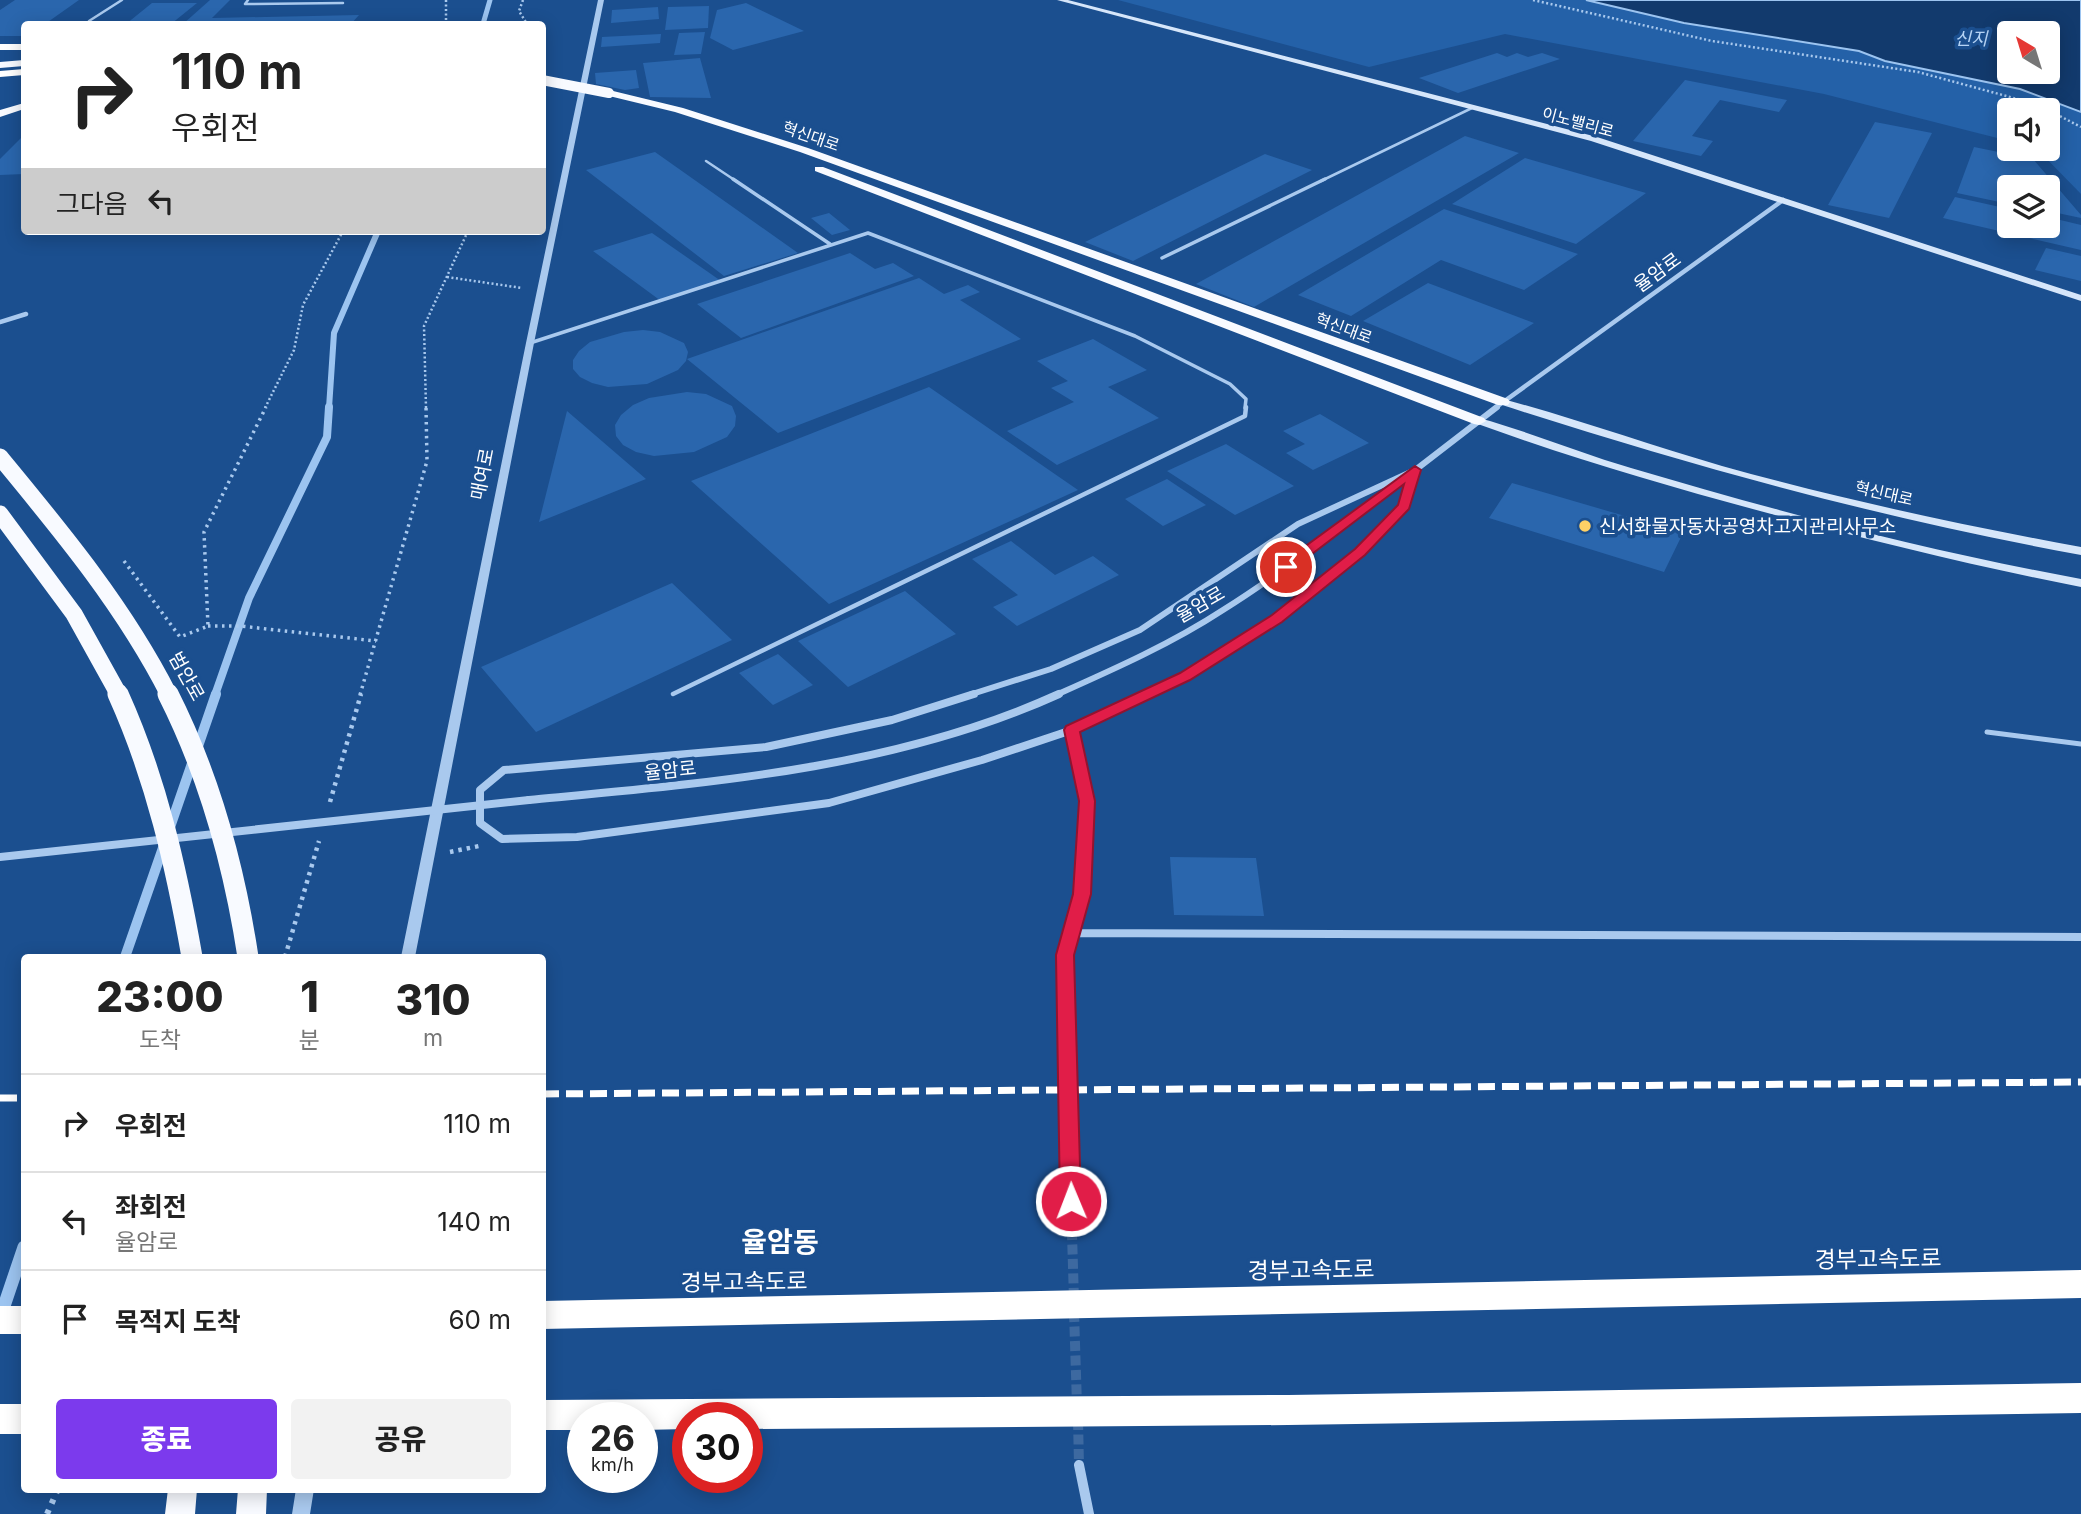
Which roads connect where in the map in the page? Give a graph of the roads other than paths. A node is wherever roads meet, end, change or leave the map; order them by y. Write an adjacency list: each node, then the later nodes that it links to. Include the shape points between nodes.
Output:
1 (122, 0): 6 (lane)
2 (248, 0): 5 (lane, via 246,4)
3 (601, 0): 26 (street, 매여로)
4 (1060, 0): 17 (main road, 이노밸리로)
5 (343, 3)
6 (89, 21)
7 (0, 47): 8 (highway)
8 (21, 47)
9 (21, 63): 10 (highway)
10 (0, 65)
11 (21, 72): 12 (highway)
12 (0, 74)
13 (546, 81): 15 (highway, bridge)
14 (546, 87): 15 (highway)
15 (605, 96): 27 (highway, 혁신대로, via 679,110 804,150); 28 (highway, via 764,147)
16 (21, 107): 18 (highway)
17 (1472, 108): 20 (main road, 이노밸리로, via 1594,139); 22 (lane)
18 (0, 114)
19 (706, 160): 21 (lane)
20 (1783, 201): 23 (main road, 이노밸리로); 27 (street, 율암로)
21 (830, 244): 26 (lane); 34 (lane, via 874,234 1135,336 1230,384 1247,399 1245,415)
22 (1162, 258)
23 (2081, 298)
24 (26, 314): 25 (street)
25 (0, 322)
26 (530, 343): 43 (street, 매여로)
27 (1503, 402): 28 (street, 율암로); 32 (main road, 혁신대로, via 1790,487)
28 (1479, 421): 30 (street, 율암로); 33 (main road, via 1547,447 1696,491 1861,535)
29 (0, 457): 42 (highway, 범안로, bridge, via 79,556 177,712 229,852)
30 (1415, 470): 35 (street, via 1405,506 1360,552 1277,618 1185,677); 35 (street, via 1298,524 1140,631 1051,669 892,720 766,747 504,771 480,790 480,823 502,839 577,837 829,803); 38 (street, 율암로, bridge, via 1222,611 1120,666 1026,709 909,747 728,781)
31 (0, 514): 41 (highway, bridge, via 67,601 118,696 162,815)
32 (2081, 551)
33 (2081, 583)
34 (673, 694)
35 (1072, 730): 39 (street, via 1087,801 1082,894)
36 (1987, 732): 37 (lane)
37 (2081, 744)
38 (0, 857)
39 (1072, 933): 40 (street); 44 (street, via 1065,955)
40 (2081, 937)
41 (192, 954)
42 (247, 954)
43 (409, 954)
44 (1071, 1201)
45 (2081, 1284): 46 (highway, 경부고속도로)
46 (546, 1315)
47 (0, 1320): 48 (highway)
48 (21, 1320)
49 (2081, 1398): 50 (highway)
50 (546, 1415)
51 (0, 1419): 52 (highway)
52 (21, 1419)
53 (1079, 1465): 60 (street)
54 (183, 1493): 57 (highway)
55 (253, 1493): 58 (highway)
56 (305, 1493): 59 (street)
57 (180, 1514)
58 (251, 1514)
59 (301, 1514)
60 (1089, 1514)

